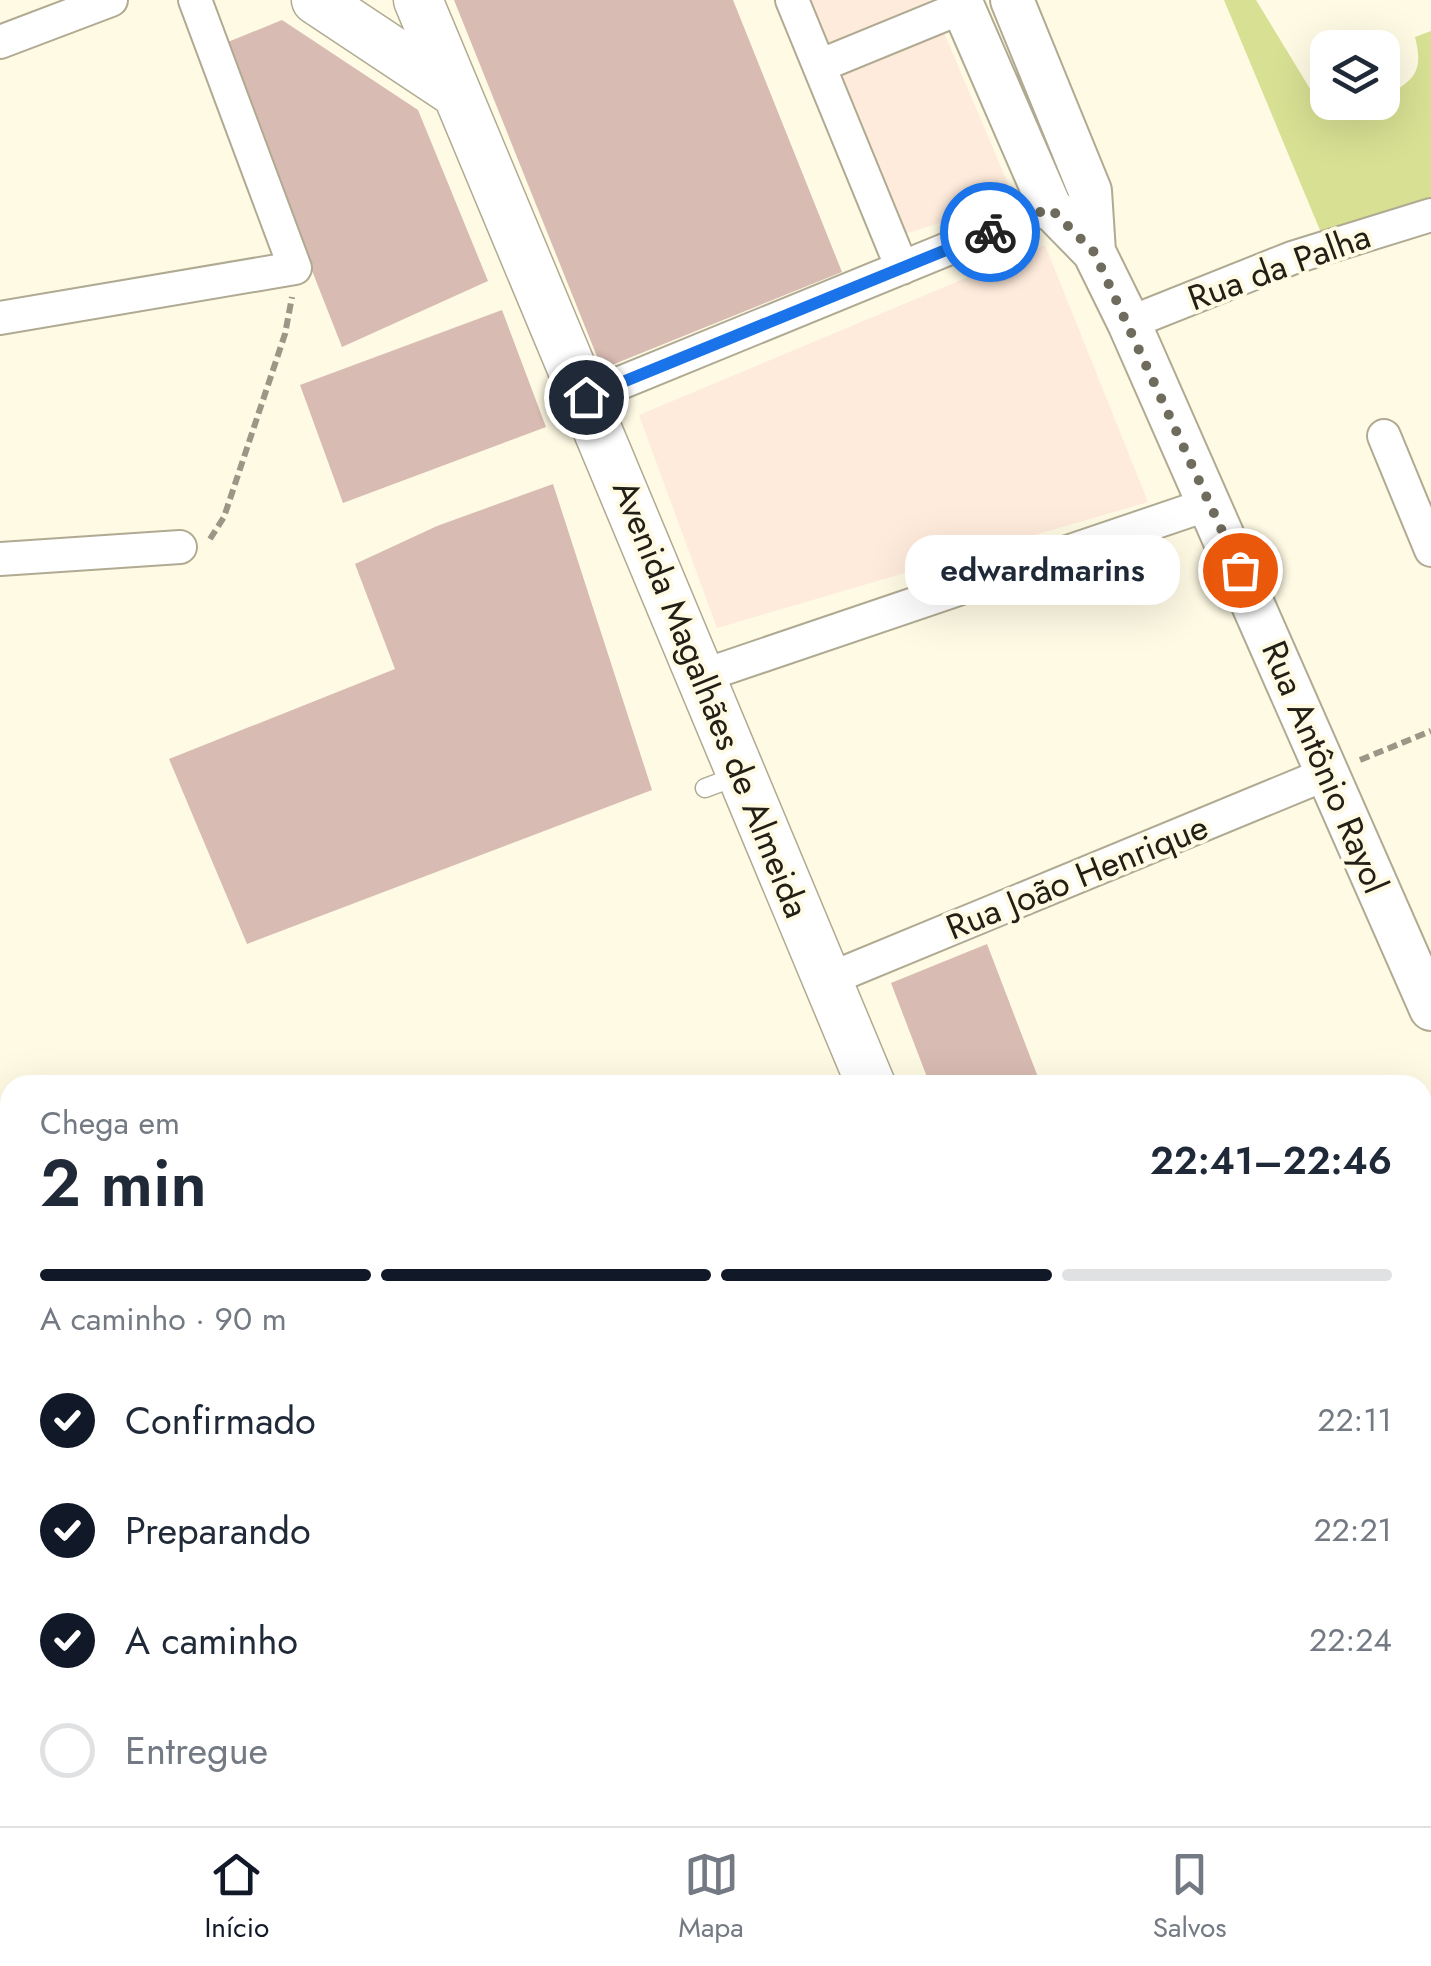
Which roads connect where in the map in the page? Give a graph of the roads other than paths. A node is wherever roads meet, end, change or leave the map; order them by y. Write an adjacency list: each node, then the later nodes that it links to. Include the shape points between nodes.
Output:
1 (111, 0): 8 (street)
2 (195, 0): 15 (street, via 294,268)
3 (316, 0): 10 (main road)
4 (418, 0): 10 (main road, Avenida Magalhães de Almeida)
5 (792, 0): 9 (street)
6 (1012, 0): 13 (street, Rua Antônio Rayol, via 1090,191)
7 (961, 4): 9 (street); 11 (street, Rua Antônio Rayol)
8 (0, 42)
9 (820, 66): 14 (street)
10 (456, 93): 17 (main road, Avenida Magalhães de Almeida)
11 (1050, 208): 13 (street, Rua Antônio Rayol); 14 (street)
12 (1431, 215): 16 (street, Rua da Palha, via 1292,258)
13 (1094, 252): 16 (street, Rua Antônio Rayol)
14 (902, 268): 17 (street)
15 (0, 318)
16 (1129, 323): 19 (street, Rua Antônio Rayol)
17 (586, 397): 23 (main road, Avenida Magalhães de Almeida)
18 (1384, 436): 21 (street)
19 (1212, 503): 23 (street); 24 (street, Rua Antônio Rayol)
20 (180, 547): 22 (street)
21 (1431, 550)
22 (0, 559)
23 (699, 676): 25 (main road, Avenida Magalhães de Almeida, via 723,781)
24 (1326, 774): 25 (street, Rua João Henrique); 26 (street, Rua Antônio Rayol)
25 (827, 980): 27 (main road, Avenida Magalhães de Almeida)
26 (1431, 1009)
27 (867, 1075)

